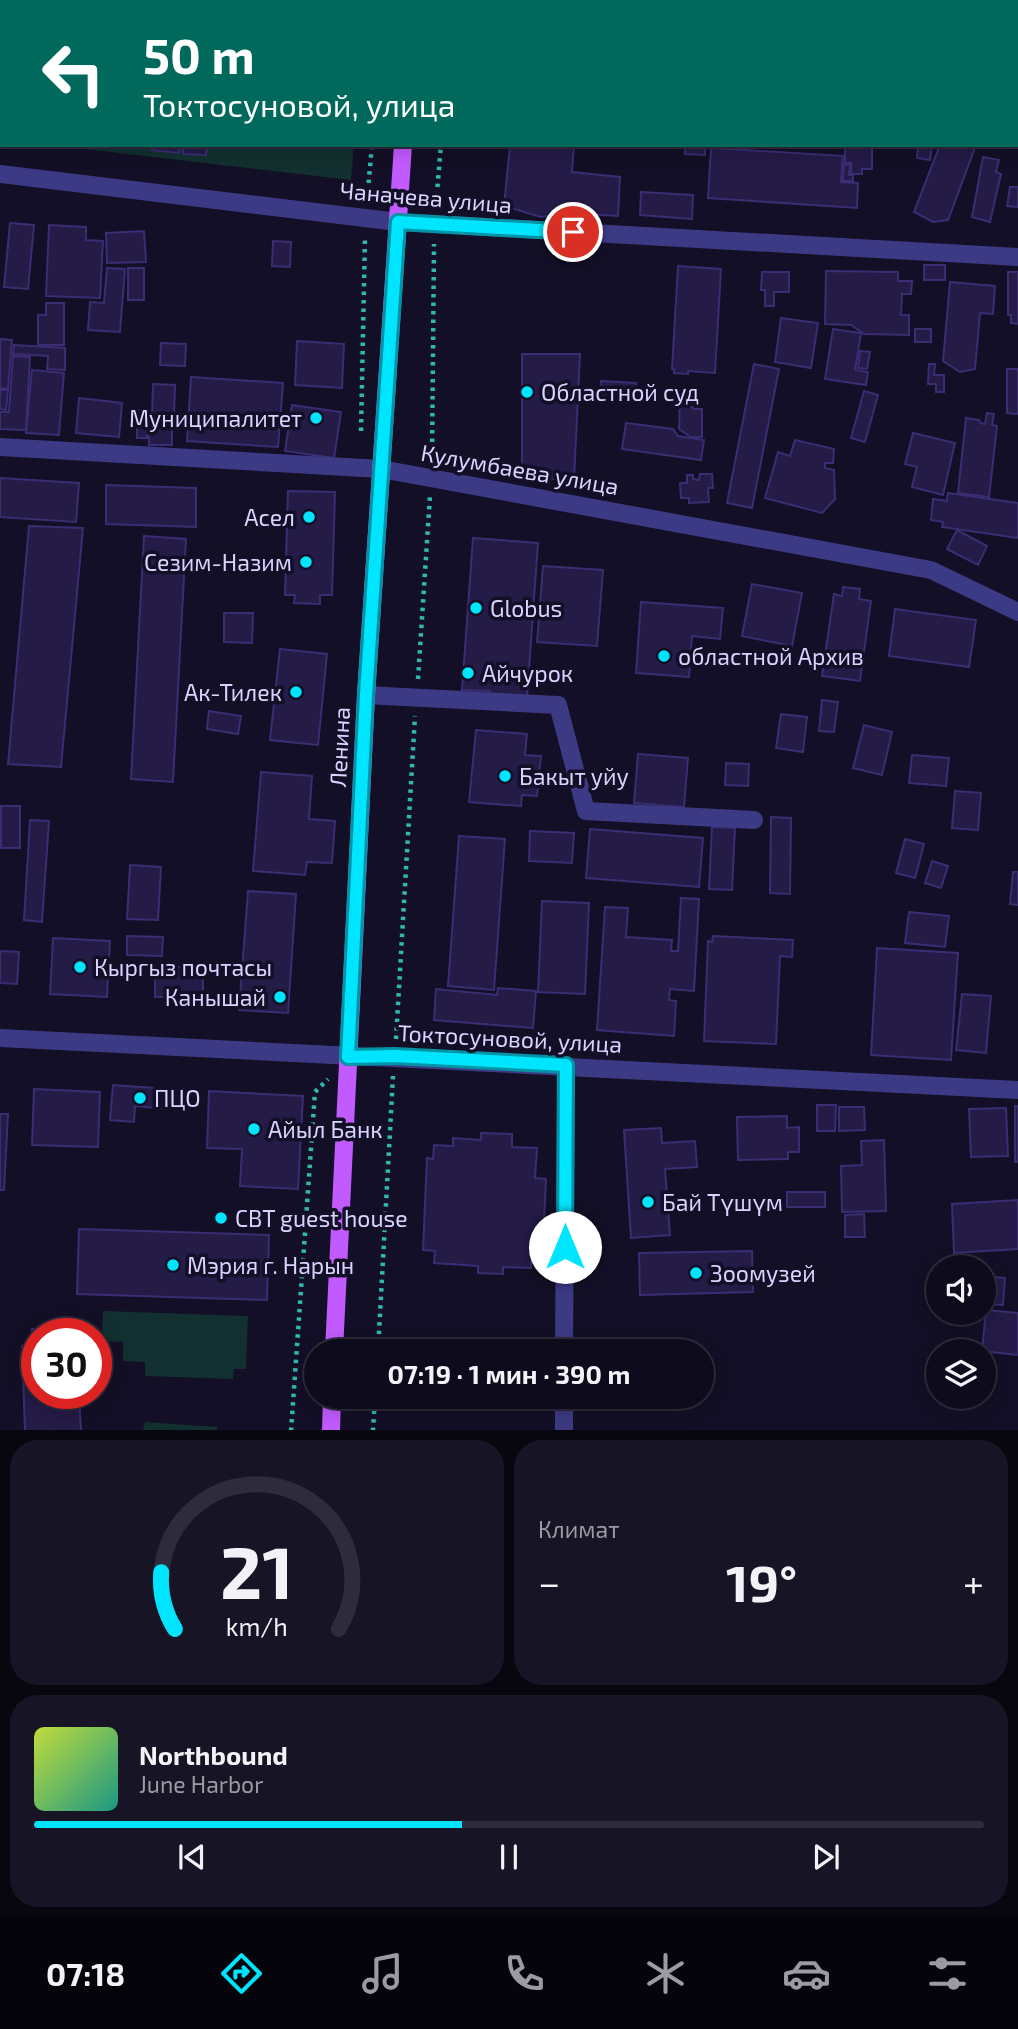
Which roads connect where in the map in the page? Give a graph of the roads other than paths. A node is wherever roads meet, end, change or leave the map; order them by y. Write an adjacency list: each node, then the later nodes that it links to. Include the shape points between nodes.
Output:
1 (403, 147): 3 (main road, Ленина)
2 (0, 174): 3 (street, Чаначева улица)
3 (398, 222): 4 (street, Чаначева улица); 6 (main road, Ленина)
4 (1018, 257)
5 (0, 447): 6 (street, Кулумбаева улица)
6 (381, 469): 7 (street, Кулумбаева улица, via 931,570); 8 (main road, Ленина)
7 (1018, 612)
8 (366, 695): 9 (street, via 558,705 586,811); 11 (main road, Ленина)
9 (754, 820)
10 (0, 1038): 11 (street, Токтосуновой, улица)
11 (348, 1057): 12 (street, Токтосуновой, улица); 14 (main road, Ленина)
12 (566, 1065): 13 (street, Токтосуновой, улица); 15 (street)
13 (1018, 1090)
14 (335, 1339)
15 (564, 1339)
16 (332, 1409): 18 (main road)
17 (564, 1409): 19 (street)
18 (331, 1430)
19 (564, 1430)

